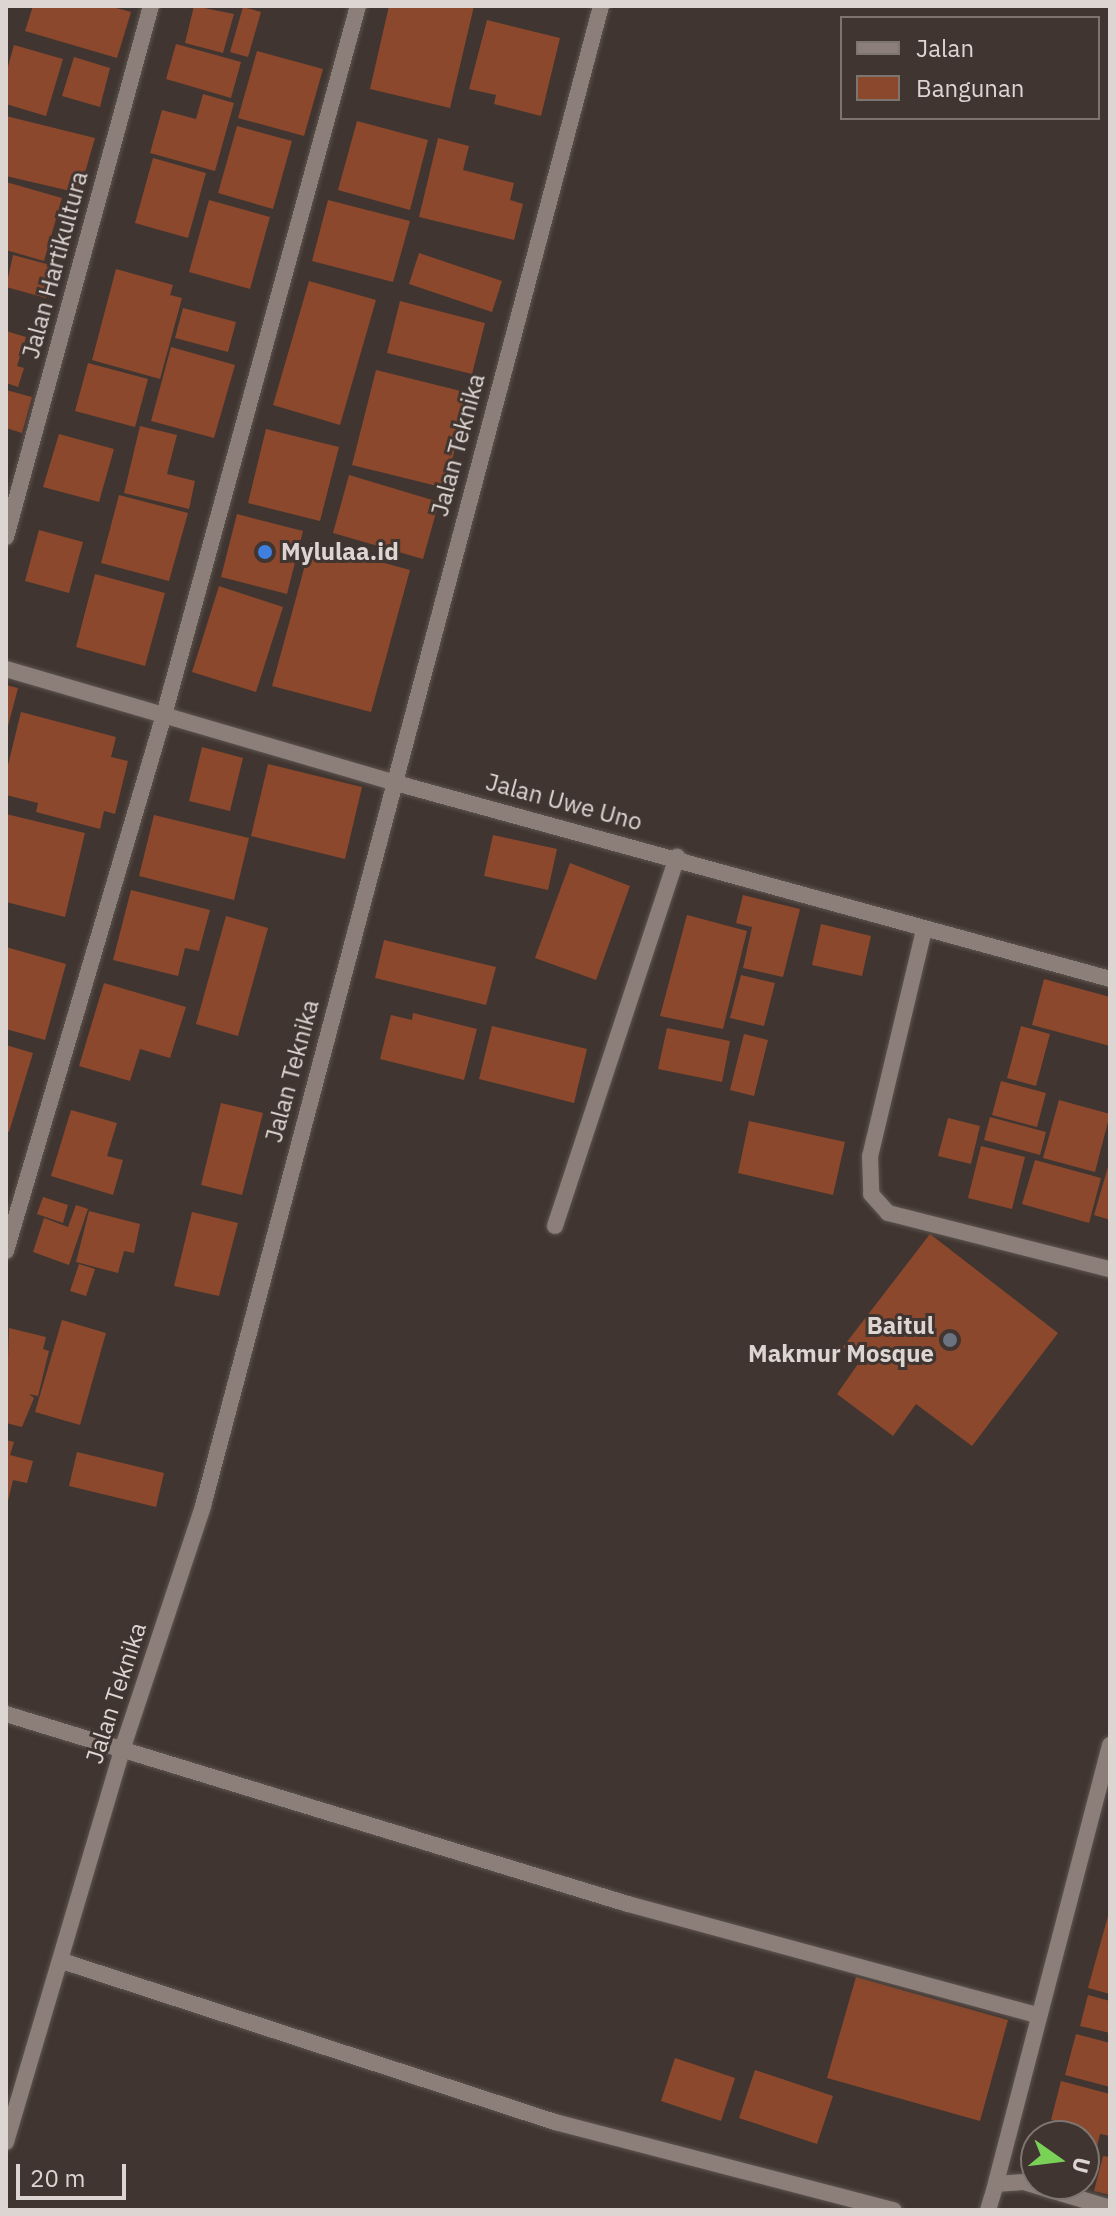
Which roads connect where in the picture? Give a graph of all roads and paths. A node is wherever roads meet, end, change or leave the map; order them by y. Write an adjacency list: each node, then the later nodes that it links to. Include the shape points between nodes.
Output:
1 (151, 6): 4 (street, Jalan Hartikultura)
2 (358, 6): 6 (street)
3 (601, 6): 7 (street, Jalan Teknika)
4 (6, 537)
5 (6, 669): 6 (street, Jalan Uwe Uno)
6 (164, 715): 7 (street, Jalan Uwe Uno); 12 (street)
7 (392, 782): 8 (street, Jalan Uwe Uno); 16 (street, Jalan Teknika, via 203,1506)
8 (677, 857): 9 (street, Jalan Uwe Uno); 11 (street)
9 (924, 930): 10 (street, Jalan Uwe Uno); 13 (street, via 870,1156 871,1194 888,1213)
10 (1110, 979)
11 (555, 1226)
12 (6, 1251)
13 (1110, 1269)
14 (6, 1714): 16 (street)
15 (1110, 1745): 18 (street)
16 (123, 1747): 17 (street, Jalan Teknika); 18 (street, via 628,1904)
17 (62, 1961): 19 (street, Jalan Teknika); 22 (street, via 555,2122)
18 (1039, 2016): 20 (street)
19 (6, 2142)
20 (996, 2184): 21 (street, via 1024,2182); 23 (street)
21 (1110, 2208)
22 (894, 2210)
23 (988, 2210)

